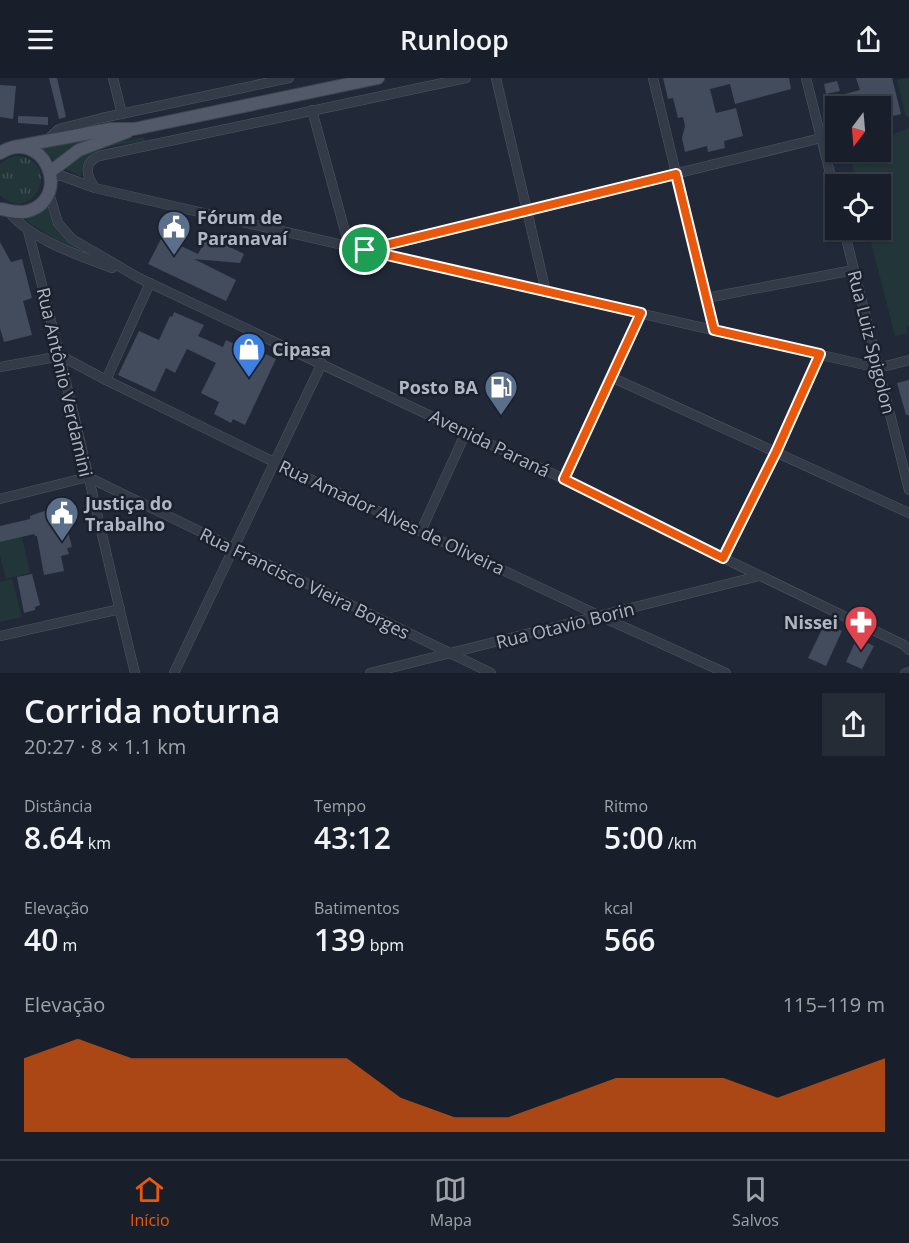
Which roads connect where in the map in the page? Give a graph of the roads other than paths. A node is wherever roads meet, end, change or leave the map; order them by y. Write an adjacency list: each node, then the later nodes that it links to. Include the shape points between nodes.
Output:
1 (113, 78): 9 (street)
2 (289, 78): 9 (street)
3 (378, 78): 10 (main road)
4 (466, 78): 8 (street)
5 (496, 78): 21 (street)
6 (653, 78): 16 (street)
7 (806, 78): 11 (street)
8 (312, 110): 18 (street, via 99,156 87,166); 24 (street)
9 (122, 114): 12 (street, via 59,129)
10 (134, 129): 12 (main road, via 111,129); 15 (main road, via 79,150)
11 (821, 138): 16 (street); 17 (street)
12 (45, 141): 13 (main road)
13 (14, 147): 14 (main road); 15 (main road, via 33,150)
14 (0, 153)
15 (51, 174): 18 (street); 19 (main road)
16 (676, 174): 21 (street); 30 (street)
17 (830, 174)
18 (95, 188): 24 (street)
19 (49, 193): 20 (main road, via 28,211); 27 (street, Avenida Paraná, via 58,223 72,239)
20 (3, 209): 22 (street, Avenida Paraná)
21 (527, 210): 25 (street); 29 (street)
22 (28, 231): 27 (street, Avenida Paraná); 34 (street, Rua Antônio Verdamini)
23 (846, 240): 26 (street, Rua Luiz Spigolon)
24 (349, 246): 25 (street)
25 (365, 250): 29 (street)
26 (854, 270): 30 (street); 38 (street, Rua Luiz Spigolon)
27 (139, 278): 28 (street, Avenida Paraná)
28 (150, 283): 36 (street, Avenida Paraná); 40 (street)
29 (546, 292): 31 (street)
30 (706, 298): 32 (street)
31 (641, 313): 32 (street); 39 (street)
32 (714, 330): 33 (street)
33 (820, 354): 38 (street); 42 (street)
34 (62, 356): 37 (street); 40 (street, Rua Amador Alves de Oliveira); 44 (street, Rua Antônio Verdamini)
35 (909, 360): 38 (street)
36 (322, 363): 41 (street, Avenida Paraná); 43 (street)
37 (0, 367)
38 (878, 368): 46 (street, Rua Luiz Spigolon)
39 (611, 377): 42 (street); 45 (street)
40 (106, 380): 43 (street, Rua Amador Alves de Oliveira)
41 (466, 432): 45 (street, Avenida Paraná); 49 (street)
42 (776, 452): 48 (street); 51 (street)
43 (274, 462): 49 (street, Rua Amador Alves de Oliveira); 50 (street)
44 (88, 477): 47 (street); 50 (street, Rua Francisco Vieira Borges); 53 (street, Rua Antônio Verdamini)
45 (564, 479): 51 (street, Avenida Paraná)
46 (909, 490)
47 (0, 499)
48 (909, 513)
49 (421, 531): 54 (street, Rua Amador Alves de Oliveira)
50 (234, 549): 57 (street, Rua Francisco Vieira Borges); 59 (street)
51 (723, 558): 52 (street, Avenida Paraná)
52 (759, 576): 54 (street, Rua Otavio Borin); 56 (street, Avenida Paraná)
53 (120, 609): 55 (street); 58 (street, Rua Antônio Verdamini)
54 (600, 616): 57 (street, Rua Otavio Borin); 62 (street, Rua Amador Alves de Oliveira)
55 (0, 636)
56 (907, 647)
57 (450, 654): 60 (street, Rua Otavio Borin); 61 (street, Rua Francisco Vieira Borges)
58 (135, 673)
59 (174, 673)
60 (370, 673)
61 (491, 673)
62 (726, 673)

